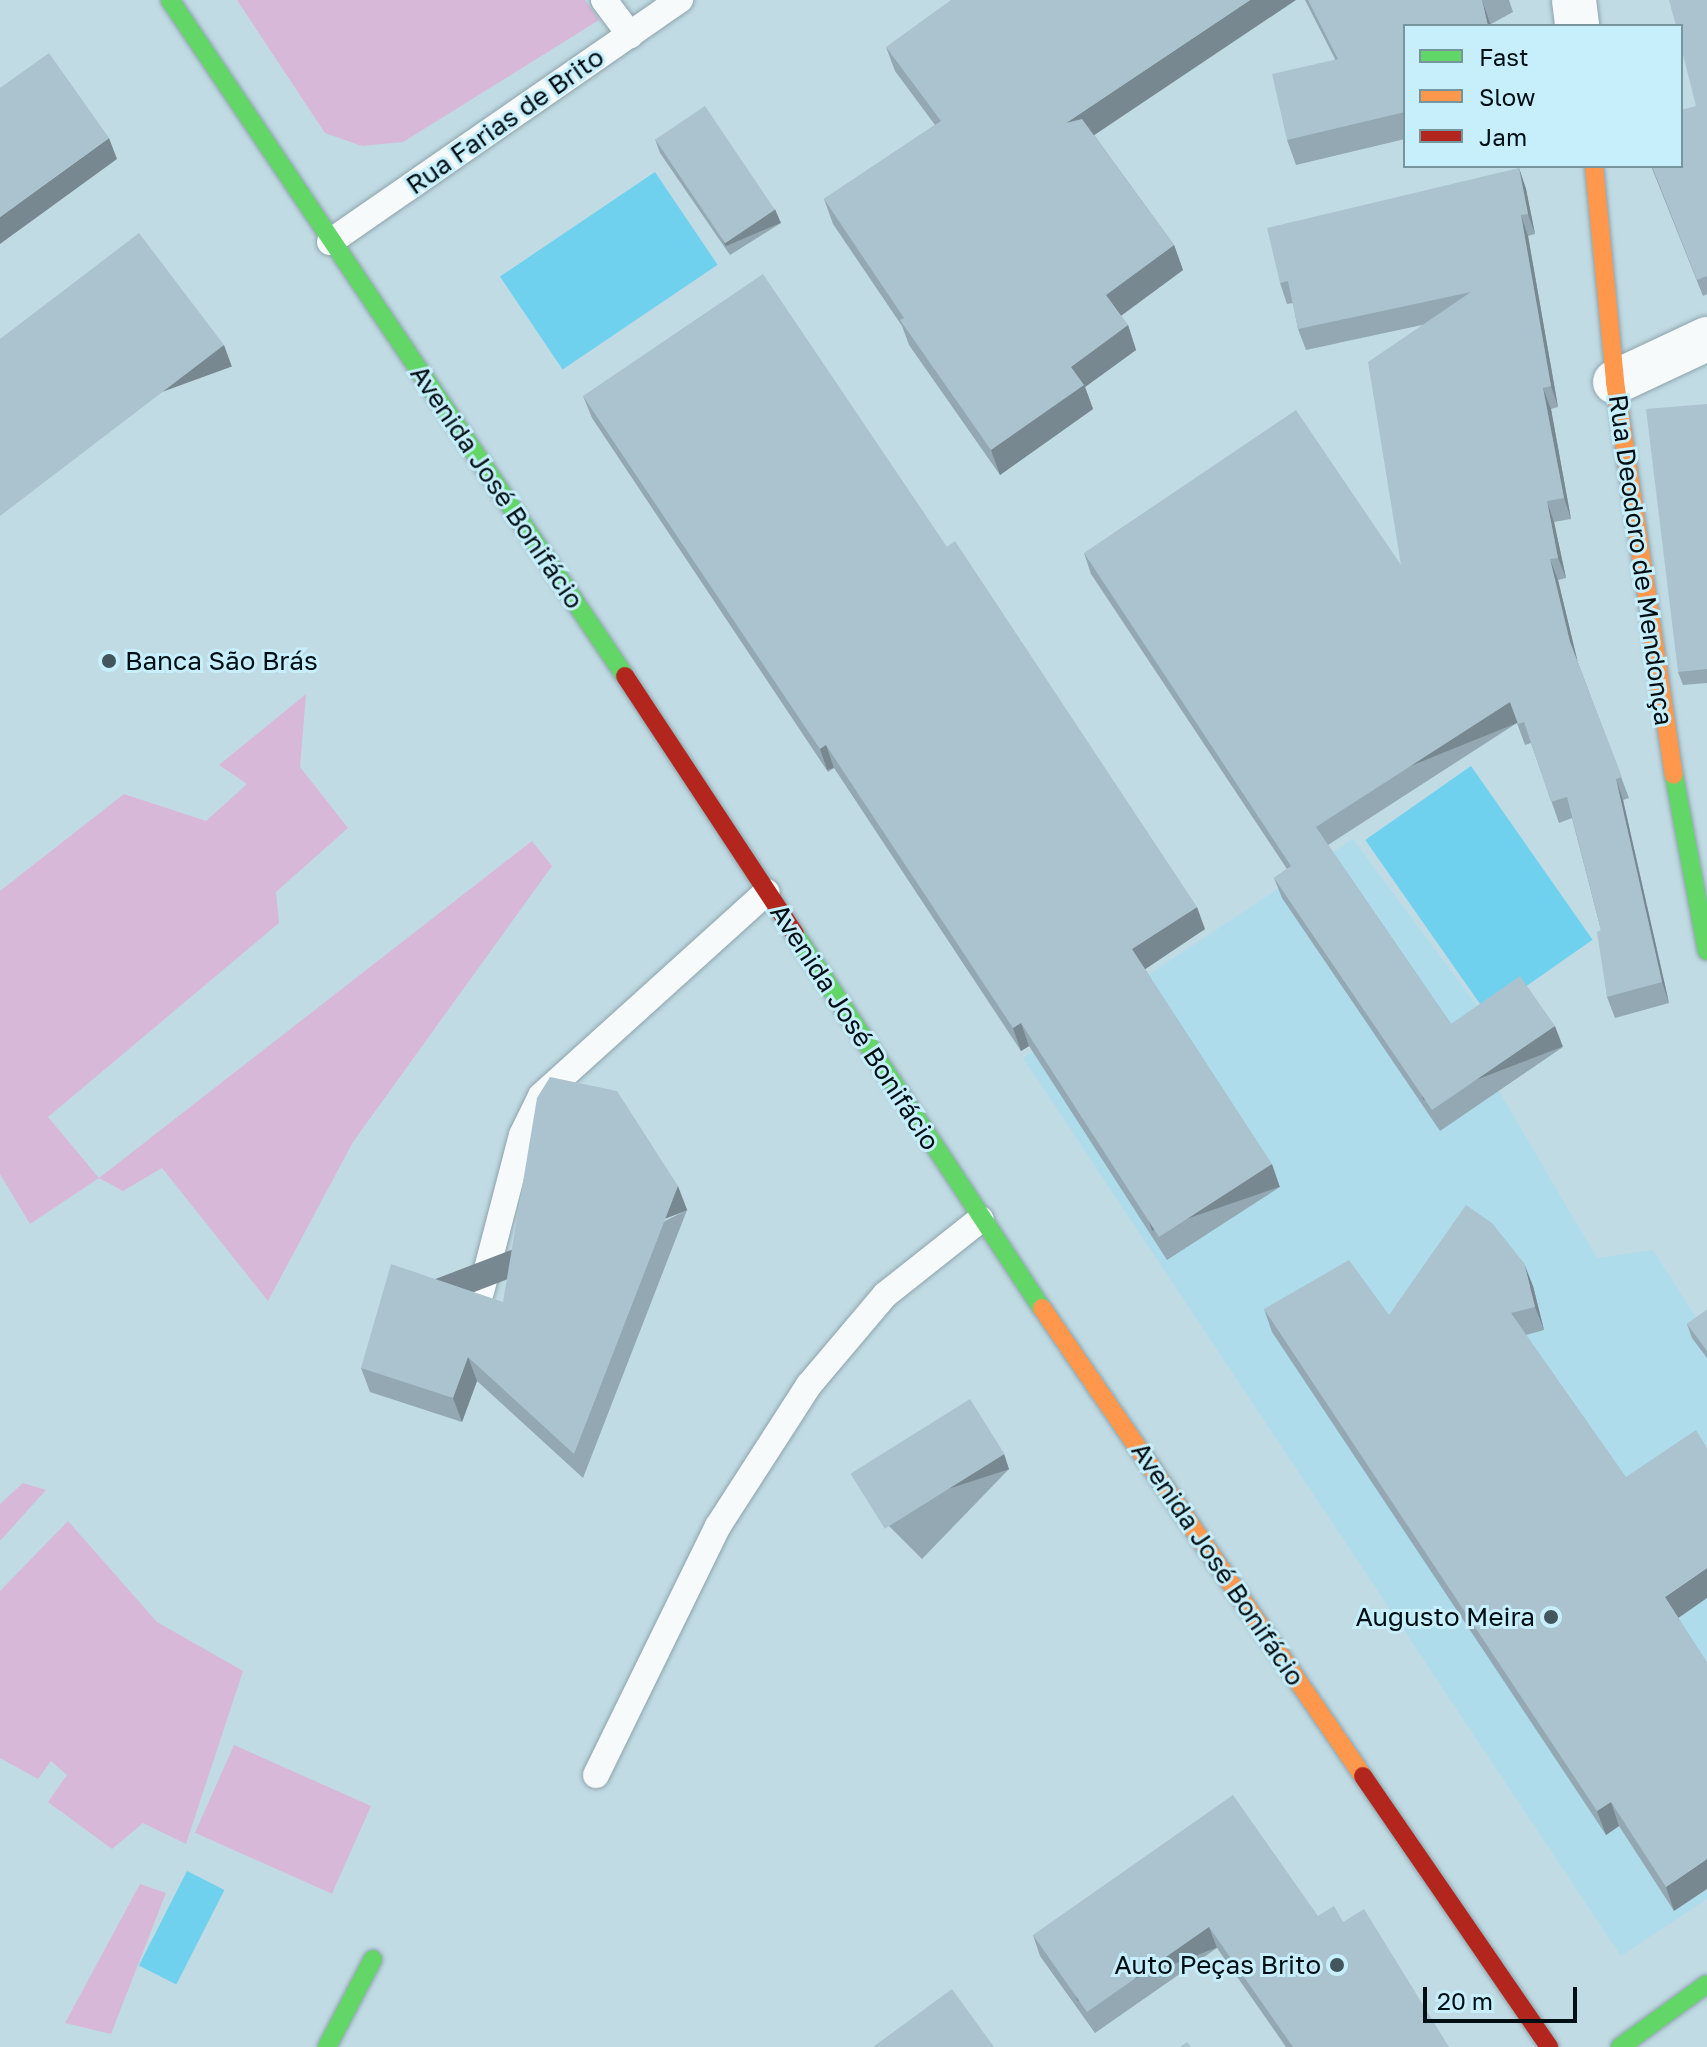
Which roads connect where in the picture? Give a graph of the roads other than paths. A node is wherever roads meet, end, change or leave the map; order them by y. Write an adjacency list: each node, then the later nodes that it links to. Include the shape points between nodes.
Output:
1 (170, 0): 6 (main road, Avenida José Bonifácio)
2 (604, 0): 4 (lane)
3 (680, 0): 4 (lane, Rua Farias de Brito)
4 (630, 35): 6 (lane, Rua Farias de Brito)
5 (1594, 168): 8 (main road, Rua Deodoro de Mendonça)
6 (330, 242): 9 (main road, Avenida José Bonifácio)
7 (1707, 339): 8 (street)
8 (1615, 382): 10 (main road, Rua Deodoro de Mendonça, via 1653,661)
9 (767, 892): 11 (main road, Avenida José Bonifácio); 12 (lane, via 541,1096 522,1135)
10 (1707, 951)
11 (981, 1219): 13 (lane, via 885,1295 809,1385 718,1526); 17 (main road, Avenida José Bonifácio)
12 (481, 1292)
13 (596, 1775)
14 (373, 1959): 16 (main road)
15 (1707, 1984): 18 (main road)
16 (327, 2047)
17 (1549, 2047)
18 (1620, 2047)

